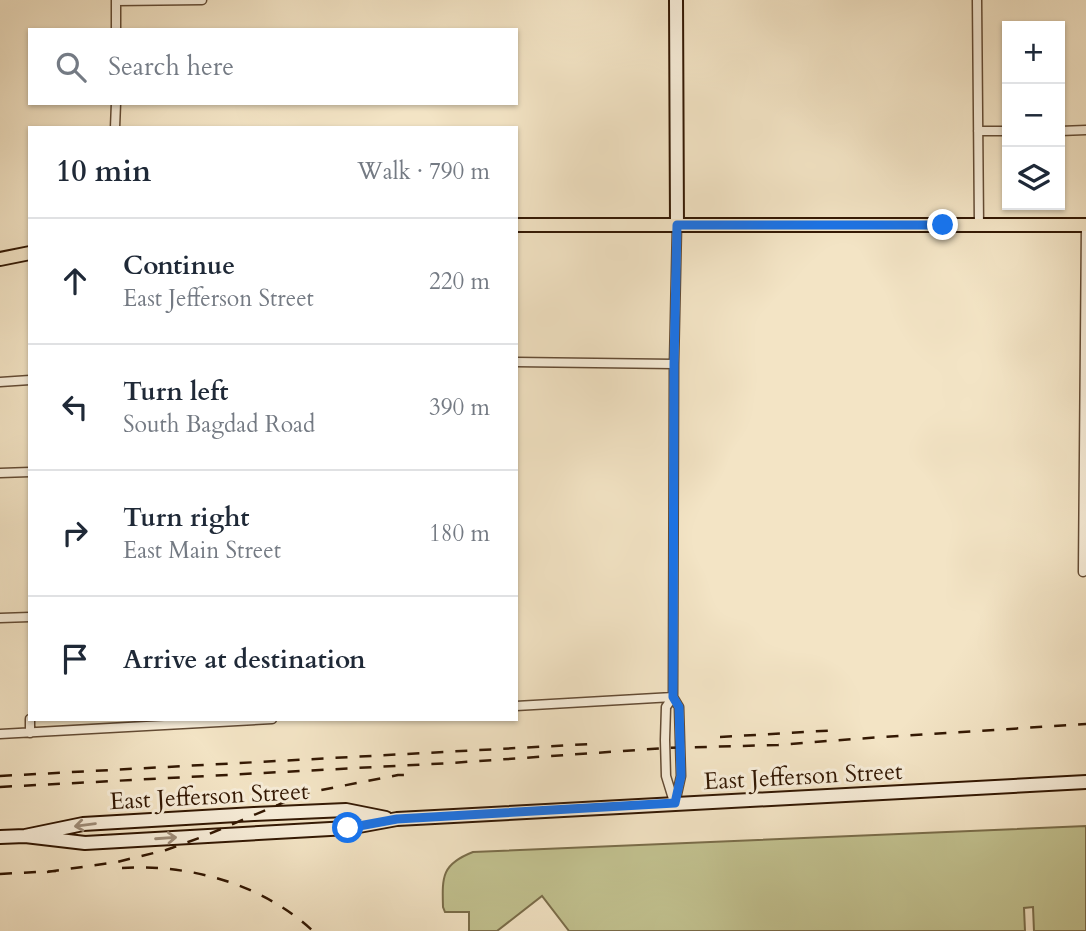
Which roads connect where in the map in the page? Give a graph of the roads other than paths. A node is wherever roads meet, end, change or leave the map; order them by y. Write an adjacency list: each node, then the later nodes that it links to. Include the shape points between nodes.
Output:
1 (202, 0): 4 (street)
2 (676, 0): 13 (main road)
3 (977, 0): 9 (street)
4 (116, 1): 5 (street)
5 (116, 28)
6 (116, 105): 7 (street)
7 (116, 126)
8 (1086, 130): 11 (street)
9 (978, 131): 10 (street); 14 (street)
10 (1002, 131)
11 (1065, 131)
12 (518, 225): 13 (main road)
13 (677, 225): 14 (main road); 19 (street)
14 (979, 225): 15 (main road)
15 (1086, 225): 24 (street)
16 (28, 253): 17 (main road)
17 (0, 259)
18 (518, 362): 19 (street)
19 (674, 364): 27 (street)
20 (28, 380): 21 (street)
21 (0, 382)
22 (28, 472): 23 (street)
23 (0, 473)
24 (1083, 572)
25 (28, 617): 26 (street)
26 (0, 618)
27 (673, 697): 28 (street); 34 (street, via 679,707 681,776); 34 (street, via 666,707 666,776)
28 (518, 706)
29 (30, 721): 31 (street)
30 (237, 721): 31 (street)
31 (30, 733): 32 (street)
32 (0, 734)
33 (1086, 782): 34 (main road, East Jefferson Street)
34 (675, 803): 35 (main road, East Jefferson Street)
35 (397, 819): 36 (main road, East Jefferson Street, one-way to 35, via 85,843 348,828); 36 (main road, East Jefferson Street, one-way to 36, via 346,810 83,824)
36 (25, 836): 37 (main road, East Jefferson Street)
37 (0, 837)

